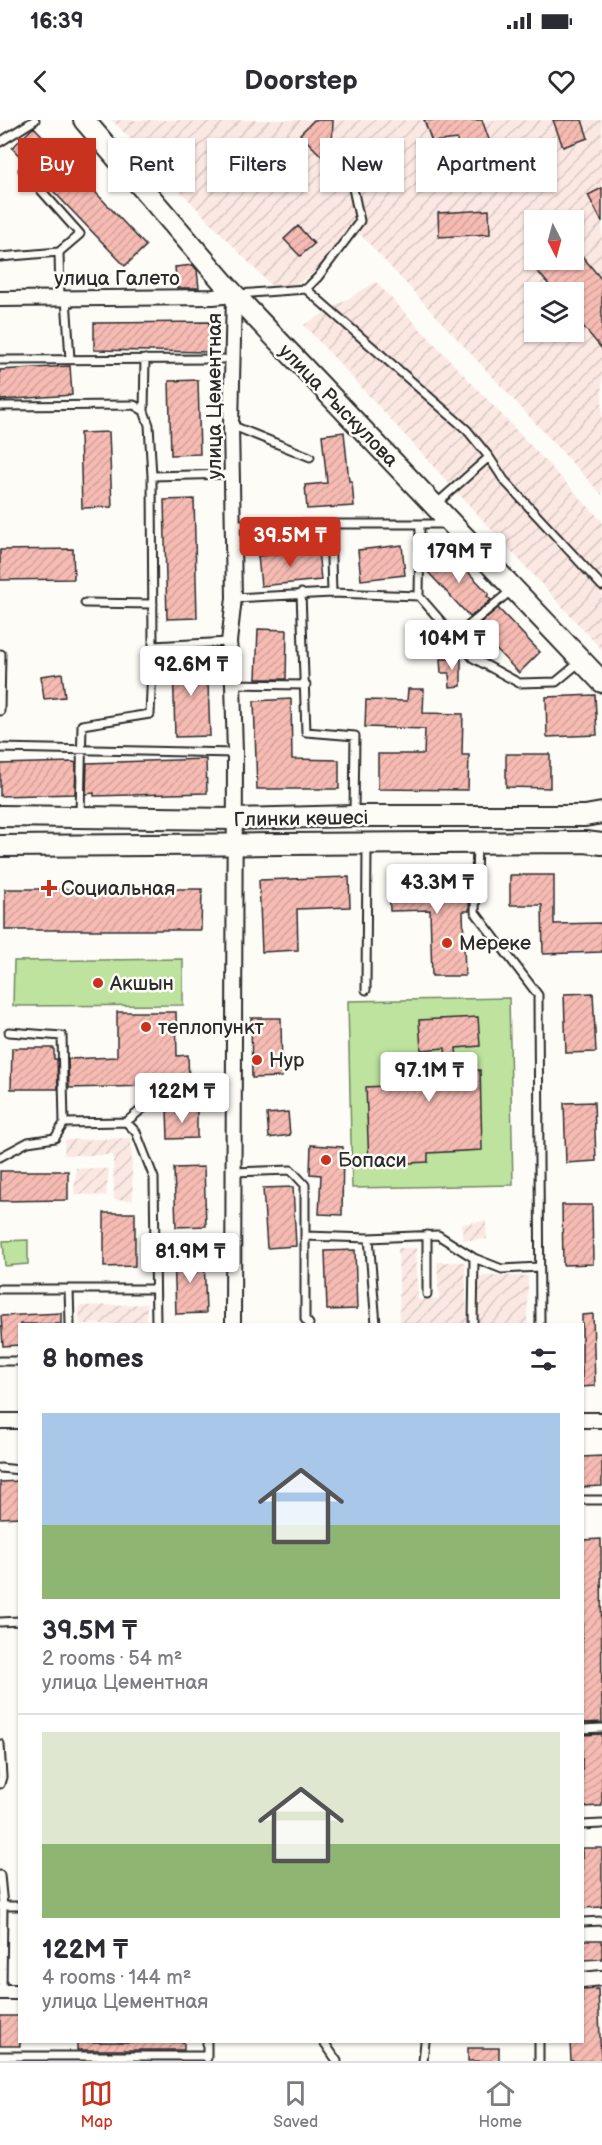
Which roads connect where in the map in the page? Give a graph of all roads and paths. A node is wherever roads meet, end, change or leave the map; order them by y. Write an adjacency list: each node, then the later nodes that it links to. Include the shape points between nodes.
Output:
1 (35, 120): 3 (lane)
2 (84, 120): 9 (main road, улица Рыскулова)
3 (0, 142)
4 (43, 192): 6 (lane, via 80,234)
5 (354, 192): 8 (lane, via 360,221)
6 (59, 252): 7 (lane); 10 (lane)
7 (0, 257)
8 (306, 289): 9 (lane); 20 (lane, via 467,430)
9 (234, 295): 10 (street, улица Галето); 18 (street, улица Цементная); 23 (main road, улица Рыскулова)
10 (63, 298): 11 (street, улица Галето); 12 (lane)
11 (0, 299)
12 (70, 359): 13 (lane); 15 (lane)
13 (146, 359): 14 (lane); 17 (lane)
14 (223, 359)
15 (0, 360)
16 (0, 406): 17 (lane, via 134,405)
17 (144, 411): 22 (lane, via 149,425)
18 (231, 425): 19 (lane); 21 (street, улица Цементная)
19 (310, 457)
20 (489, 457): 23 (lane); 28 (lane, via 504,480)
21 (232, 474): 22 (lane); 24 (street, улица Цементная)
22 (152, 476): 35 (lane)
23 (434, 505): 27 (main road, улица Рыскулова)
24 (234, 524): 25 (lane); 33 (street, улица Цементная)
25 (330, 524): 26 (lane); 31 (lane)
26 (420, 524): 27 (lane); 32 (lane)
27 (452, 524): 29 (main road, улица Рыскулова)
28 (602, 586)
29 (513, 588): 36 (lane); 40 (main road, улица Рыскулова)
30 (301, 593): 31 (lane); 33 (lane); 43 (lane)
31 (332, 593): 32 (lane)
32 (418, 596): 36 (lane)
33 (234, 598): 37 (street, улица Цементная)
34 (85, 603): 35 (lane)
35 (153, 604): 38 (lane)
36 (455, 638): 40 (lane, via 473,658 519,683 556,682)
37 (230, 642): 38 (lane); 42 (street, улица Цементная)
38 (153, 646): 46 (lane, via 150,714 82,725)
39 (1, 654): 44 (lane)
40 (582, 660): 41 (main road, улица Рыскулова)
41 (602, 682)
42 (233, 684): 43 (lane); 47 (street, улица Цементная)
43 (306, 685): 50 (lane, via 306,732 355,736)
44 (0, 711)
45 (0, 748): 46 (lane)
46 (82, 749): 47 (lane); 51 (lane)
47 (235, 753): 52 (street, улица Цементная)
48 (602, 813): 50 (main road, Глинки көшесі)
49 (0, 816): 51 (main road, Глинки көшесі)
50 (354, 816): 52 (main road, Глинки көшесі)
51 (80, 817): 52 (main road, Глинки көшесі)
52 (234, 819): 54 (street, улица Цементная)
53 (367, 842): 54 (main road, Глинки көшесі); 55 (main road, Глинки көшесі); 58 (lane)
54 (234, 843): 57 (main road, Глинки көшесі); 60 (street, улица Цементная)
55 (477, 843): 56 (main road, Глинки көшесі); 69 (lane, via 475,912 538,995)
56 (602, 844)
57 (0, 846)
58 (366, 990)
59 (9, 1032): 62 (lane, via 62,1036)
60 (235, 1092): 61 (lane, via 156,1098); 64 (street, улица Цементная)
61 (126, 1122): 62 (lane); 72 (lane, via 136,1132 153,1178)
62 (64, 1124): 63 (lane, via 55,1138 28,1142)
63 (1, 1156)
64 (233, 1172): 66 (lane, via 291,1170 305,1185); 76 (street, улица Цементная)
65 (427, 1235): 67 (lane); 68 (lane, via 438,1235); 73 (lane)
66 (305, 1236): 67 (lane); 77 (lane, via 305,1318)
67 (369, 1238): 78 (lane)
68 (474, 1258): 69 (lane, via 502,1269); 79 (lane)
69 (539, 1267): 80 (lane)
70 (0, 1289): 71 (lane)
71 (69, 1289): 72 (lane); 74 (lane)
72 (155, 1289): 75 (lane)
73 (427, 1294)
74 (70, 1323)
75 (156, 1323)
76 (234, 1323)
77 (308, 1323)
78 (376, 1323)
79 (473, 1323)
80 (540, 1323)
81 (0, 1361): 82 (lane)
82 (18, 1361)
83 (584, 1420): 84 (street)
84 (602, 1420)
85 (0, 1421): 86 (street)
86 (18, 1421)
87 (0, 1468): 88 (lane)
88 (18, 1470)
89 (584, 1500): 90 (lane)
90 (602, 1500)
91 (18, 1621): 92 (lane)
92 (0, 1622)
93 (602, 1728): 94 (lane)
94 (584, 1729)
95 (0, 1744): 96 (lane)
96 (0, 1784)
97 (602, 1824): 98 (lane)
98 (584, 1825)
99 (0, 1875): 100 (lane)
100 (2, 1906): 101 (lane); 106 (lane)
101 (18, 1906)
102 (602, 1921): 103 (lane)
103 (584, 1922)
104 (602, 1978): 105 (street)
105 (584, 1980)
106 (1, 1992): 107 (street)
107 (18, 1992)
108 (207, 2043): 113 (lane)
109 (325, 2043): 114 (lane)
110 (425, 2043): 115 (lane)
111 (539, 2043): 116 (lane)
112 (0, 2056): 113 (lane)
113 (208, 2059)
114 (337, 2061)
115 (423, 2061)
116 (539, 2061)

